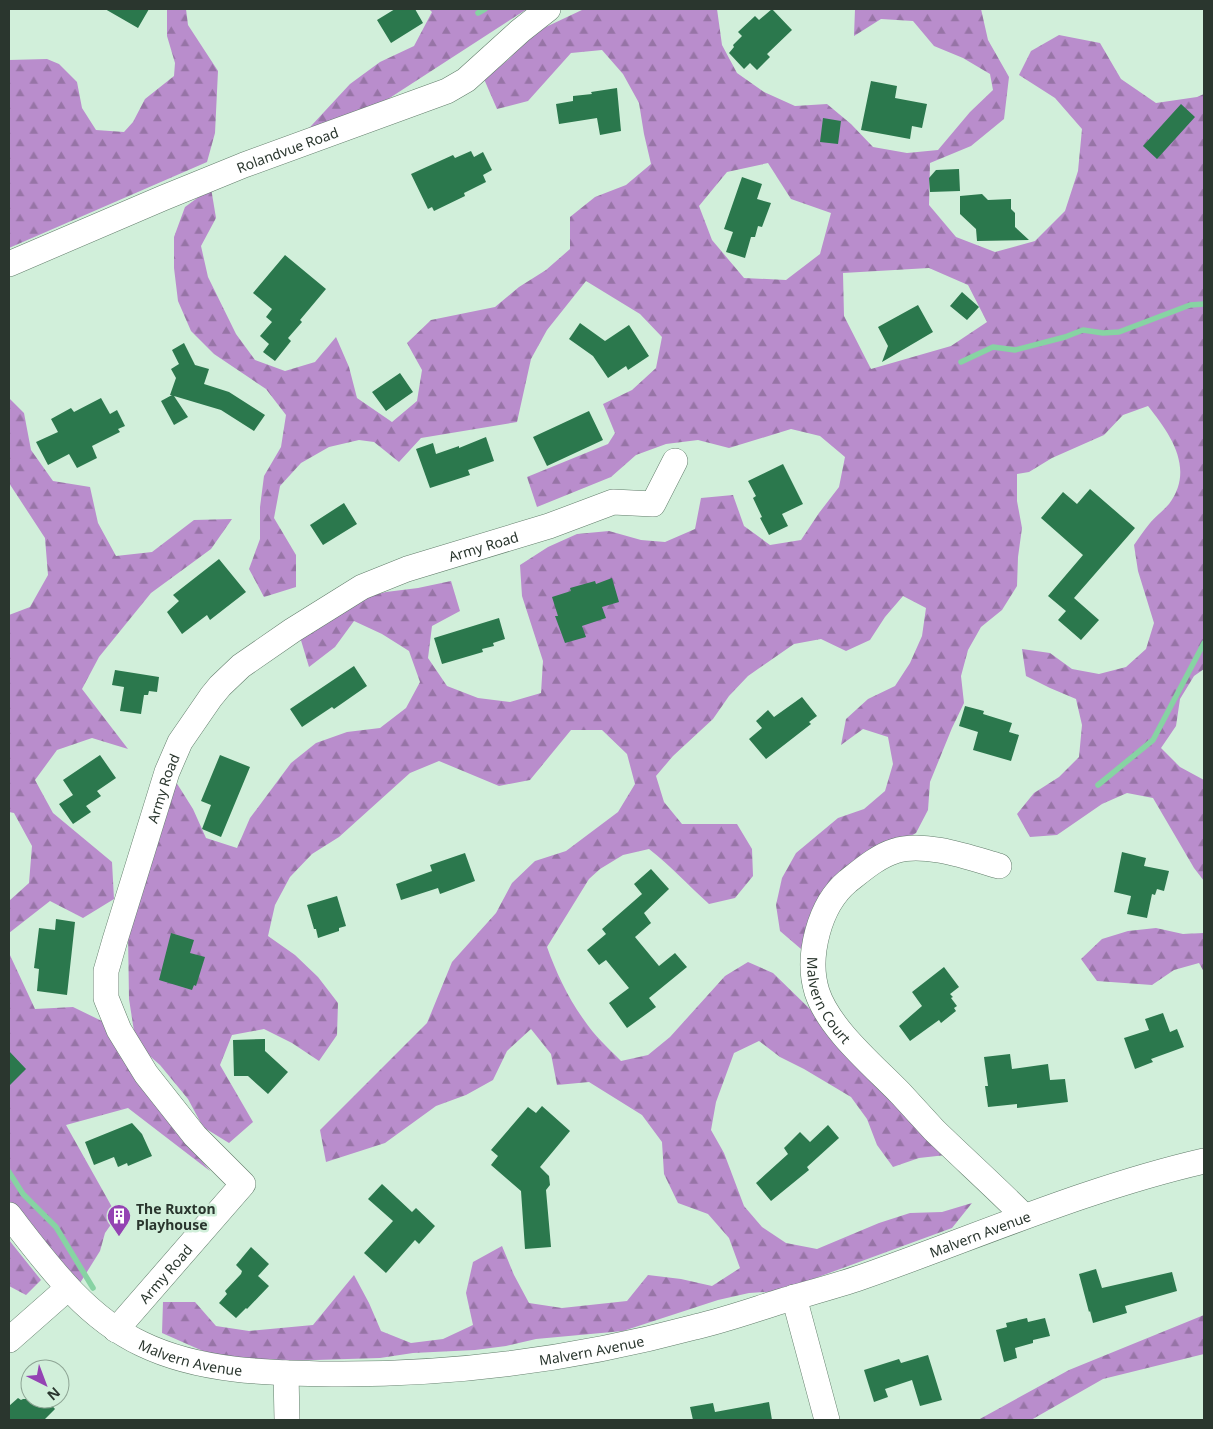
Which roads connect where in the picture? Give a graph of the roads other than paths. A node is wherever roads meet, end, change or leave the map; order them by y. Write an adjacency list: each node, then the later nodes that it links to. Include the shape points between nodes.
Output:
1 (548, 9): 2 (street, Rolandvue Road, via 466,80 447,90 244,165)
2 (9, 264)
3 (675, 461): 10 (street, Army Road, via 653,504 613,502 549,526 407,569 362,587 241,666 211,697 180,742 167,772 115,940 106,972 106,998 119,1030 146,1074 195,1136 243,1184)
4 (999, 866): 7 (street, Malvern Court, via 950,852 921,848 896,850 867,866 844,885 826,909 817,929 813,973 818,993 831,1018 854,1048)
5 (1204, 1161): 7 (street, Malvern Avenue)
6 (9, 1215): 8 (street, Malvern Avenue)
7 (1024, 1216): 9 (street, Malvern Avenue, via 858,1278)
8 (68, 1288): 10 (street, Malvern Avenue); 11 (street)
9 (794, 1297): 12 (street, Malvern Avenue, via 699,1327 545,1360 421,1372); 14 (street)
10 (116, 1330): 12 (street, Malvern Avenue, via 143,1345 190,1360 244,1370)
11 (9, 1340)
12 (286, 1373): 13 (street)
13 (287, 1420)
14 (827, 1420)

